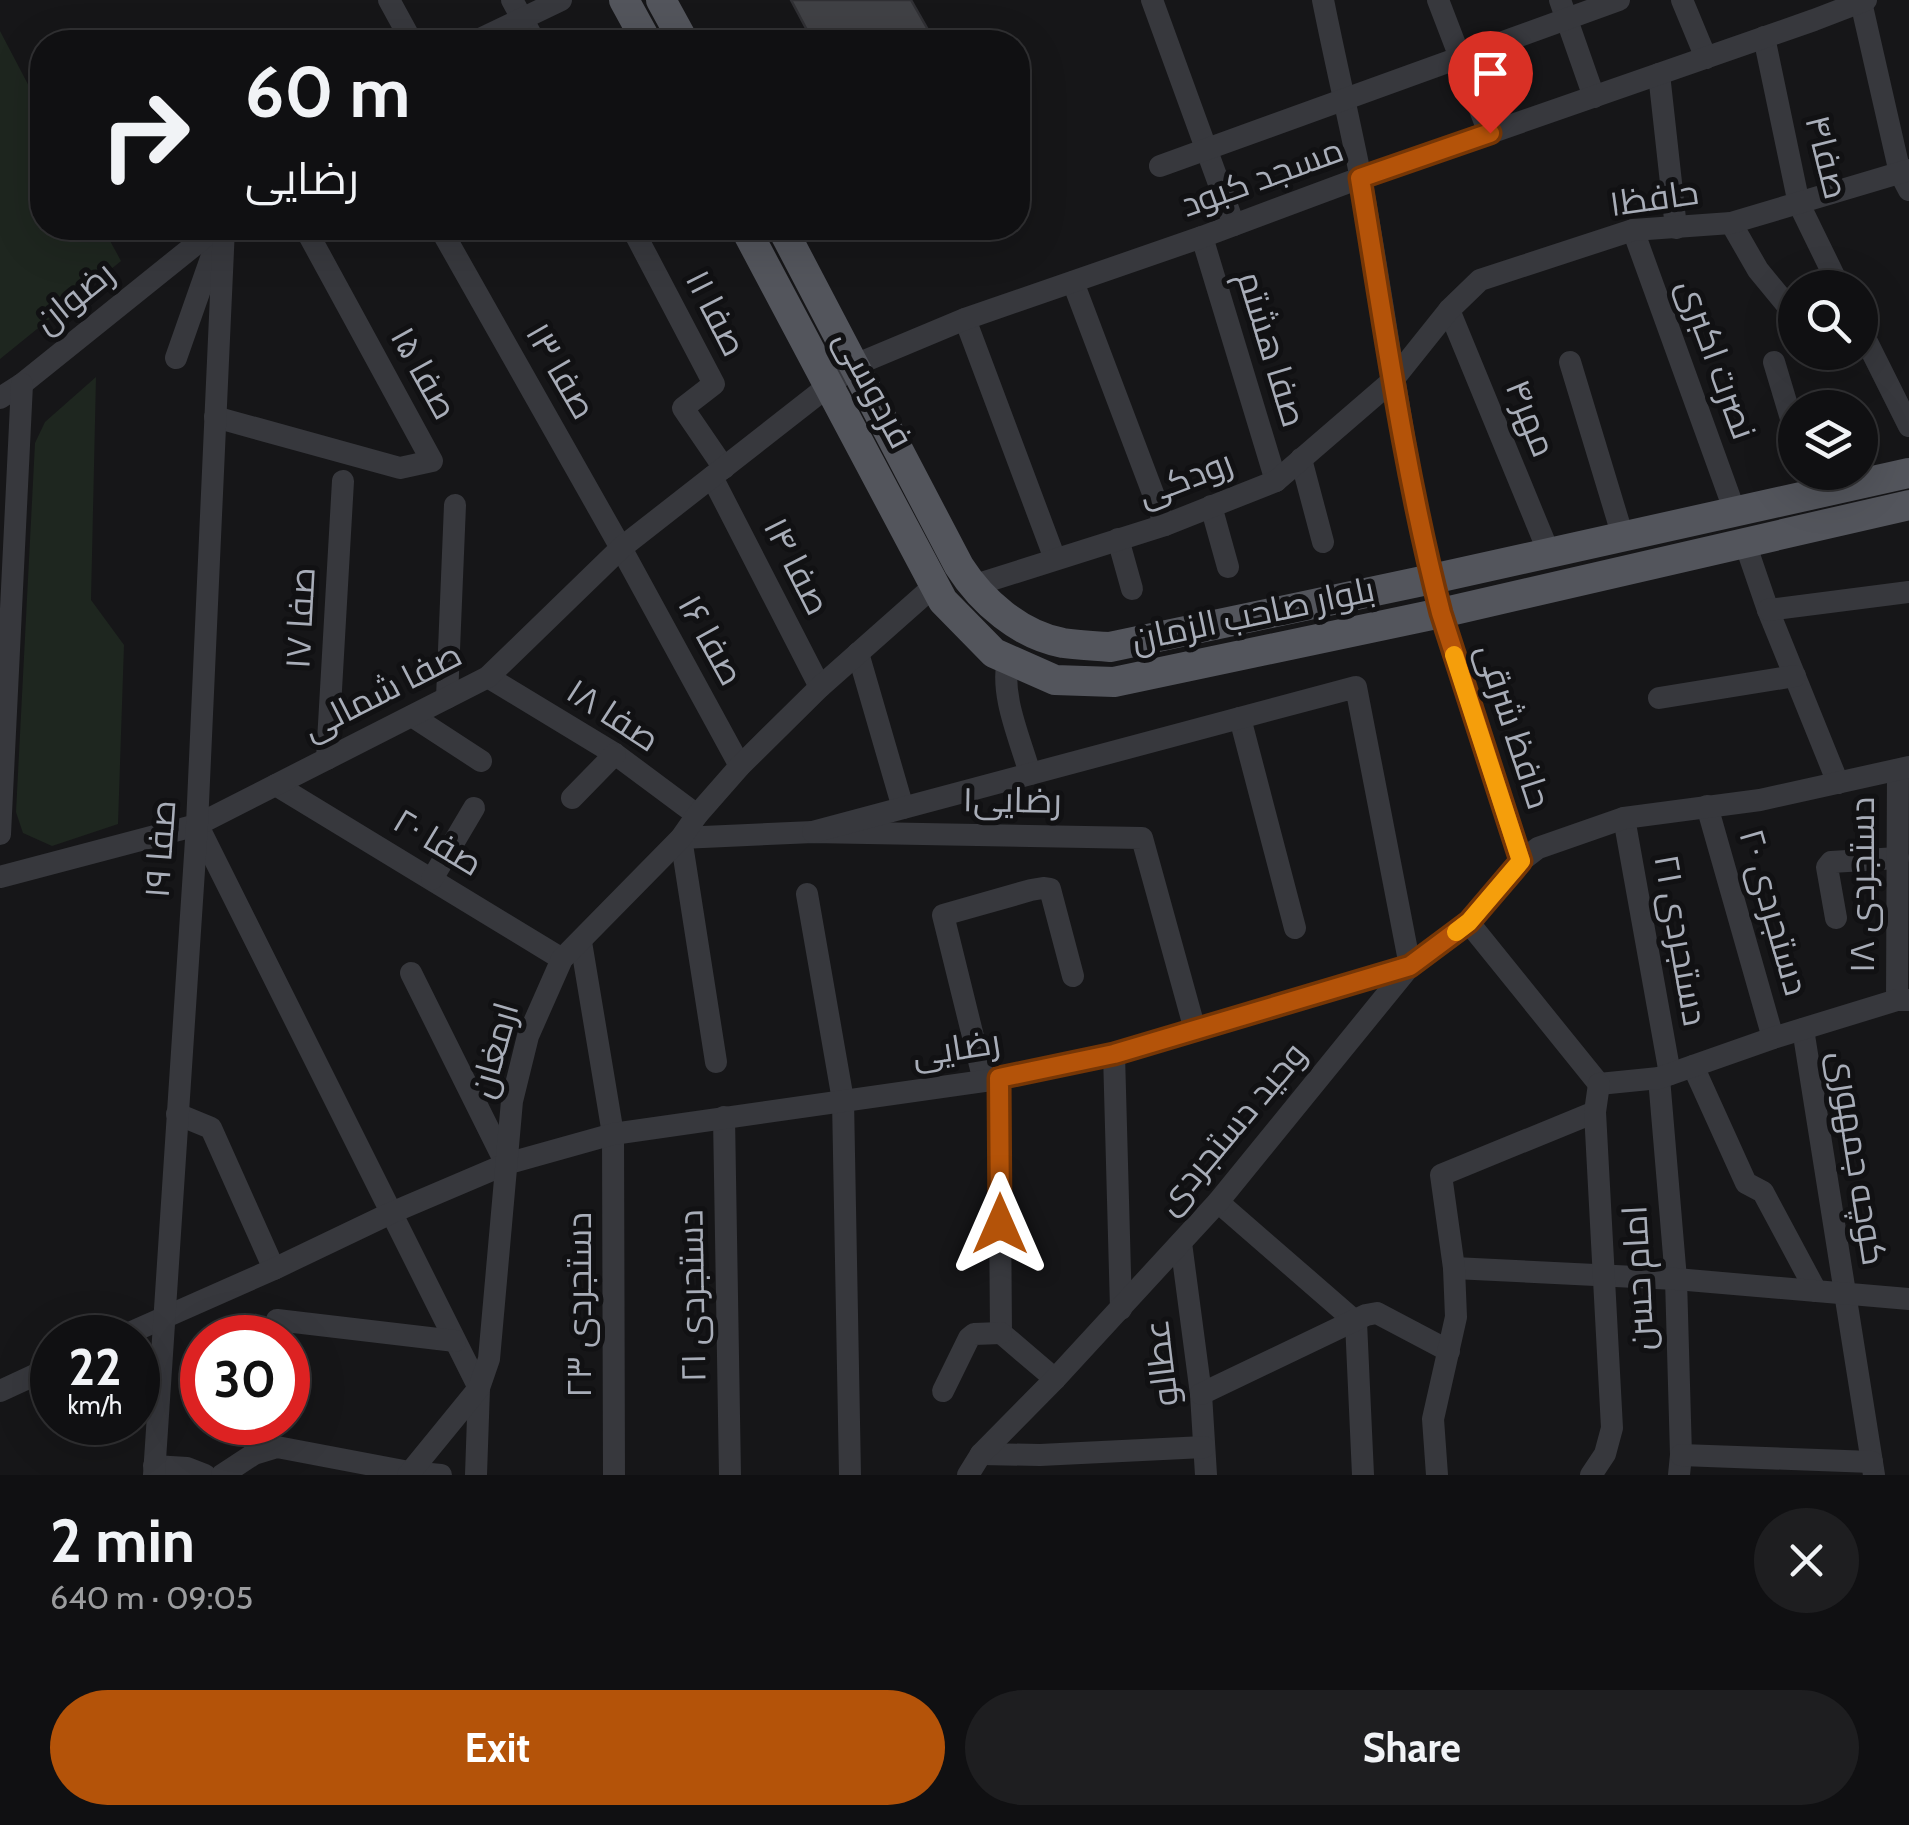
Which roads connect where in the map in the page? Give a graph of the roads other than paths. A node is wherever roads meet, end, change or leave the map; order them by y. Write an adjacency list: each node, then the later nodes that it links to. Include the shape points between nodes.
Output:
1 (390, 0): 14 (street)
2 (561, 0): 11 (street)
3 (624, 0): 16 (main road)
4 (661, 0): 17 (main road)
5 (1152, 0): 25 (street)
6 (1323, 0): 23 (street)
7 (1438, 0): 19 (street)
8 (1620, 0): 12 (street)
9 (1682, 0): 20 (street)
10 (1863, 1): 13 (street, مسجد کبود); 27 (street)
11 (517, 10): 15 (street)
12 (1563, 10): 19 (street); 22 (street)
13 (1810, 10): 18 (street, مسجد کبود)
14 (406, 30)
15 (490, 30)
16 (640, 30)
17 (677, 30)
18 (1764, 38): 20 (street, مسجد کبود); 29 (street, صفا۴)
19 (1459, 57): 23 (street); 24 (street)
20 (1706, 58): 21 (street, مسجد کبود)
21 (1658, 74): 22 (street, مسجد کبود); 32 (street)
22 (1594, 97): 24 (street, مسجد کبود)
23 (1343, 101): 25 (street); 28 (street)
24 (1490, 133): 28 (street, مسجد کبود)
25 (1206, 150): 26 (street); 31 (street)
26 (1160, 166)
27 (1906, 177): 29 (street, حافظ۱)
28 (1360, 178): 31 (street, مسجد کبود); 53 (street)
29 (1799, 204): 30 (street, حافظ۱); 43 (street, صفا۴)
30 (1732, 223): 32 (street, حافظ۱); 45 (street)
31 (1234, 225): 34 (street, مسجد کبود)
32 (1676, 228): 33 (street, حافظ۱)
33 (1634, 230): 46 (street, حافظ۱, via 1480,280); 70 (street, نصرت اکبری)
34 (1202, 238): 44 (street, مسجد کبود); 65 (street, صفا هشتم)
35 (205, 240): 54 (street, رضوان)
36 (216, 240): 48 (street)
37 (220, 240): 58 (street, صفا ۱۹)
38 (312, 240): 58 (street, صفا ۱۵, via 432,462 400,468)
39 (447, 240): 76 (street, صفا ۱۳)
40 (638, 240): 61 (street, صفا ۱۱, via 714,384 683,408)
41 (751, 240): 55 (main road, فردوسی)
42 (788, 240): 52 (main road, فردوسی)
43 (1831, 270)
44 (1073, 282): 47 (street, مسجد کبود); 71 (street)
45 (1778, 294)
46 (1449, 310): 53 (street, حافظ۱); 77 (street, مهر۴)
47 (964, 319): 52 (street, مسجد کبود); 78 (street)
48 (176, 358)
49 (1570, 362): 72 (street)
50 (1774, 362): 56 (street)
51 (1878, 364): 59 (street)
52 (854, 365): 55 (street, مسجد کبود); 82 (main road, فردوسی)
53 (1393, 380): 60 (street, رودکی); 80 (street)
54 (22, 384): 57 (street, رضوان); 86 (street, رضوان)
55 (830, 385): 61 (street, صفا شمالی); 81 (main road, فردوسی)
56 (1782, 390)
57 (0, 398)
58 (216, 417): 111 (street, صفا ۱۹)
59 (1909, 426)
60 (1302, 459): 65 (street, رودکی); 74 (street)
61 (718, 472): 76 (street, صفا شمالی); 92 (street, صفا ۱۴)
62 (1909, 473): 63 (main road, بلوار صاحب الزمان)
63 (1878, 476)
64 (343, 481): 98 (street, صفا ۱۷)
65 (1276, 481): 69 (street, رودکی)
66 (1792, 490): 70 (main road, بلوار صاحب الزمان)
67 (455, 505): 93 (street)
68 (1909, 505): 75 (main road, بلوار صاحب الزمان)
69 (1212, 506): 71 (street, رودکی); 79 (street)
70 (1735, 512): 72 (main road, بلوار صاحب الزمان)
71 (1165, 524): 73 (street, رودکی)
72 (1623, 537): 77 (main road, بلوار صاحب الزمان)
73 (1118, 539): 78 (street, رودکی); 83 (street)
74 (1324, 542)
75 (1745, 543): 85 (street); 87 (main road, بلوار صاحب الزمان)
76 (622, 548): 91 (street, صفا شمالی); 100 (street, صفا ۱۶)
77 (1549, 553): 80 (main road, بلوار صاحب الزمان)
78 (1055, 559): 82 (street, رودکی)
79 (1228, 567)
80 (1432, 579): 82 (main road, بلوار صاحب الزمان, via 1110,647 1060,642 1014,624); 87 (street, حافظ شرقی)
81 (934, 586): 88 (street, ارمغان); 89 (main road, بلوار صاحب الزمان, via 994,653)
82 (972, 586)
83 (1132, 589)
84 (1909, 592): 85 (street)
85 (1768, 610): 90 (street)
86 (5, 611): 113 (street, رضوان)
87 (1441, 613): 89 (main road, بلوار صاحب الزمان, via 1114,682 1055,680); 116 (street, حافظ شرقی)
88 (858, 654): 92 (street, ارمغان); 108 (street)
89 (1008, 659): 102 (street, via 1009,698)
90 (1795, 676): 94 (street); 103 (street)
91 (488, 677): 93 (street, صفا شمالی); 97 (street, صفا ۱۸)
92 (820, 687): 100 (street, ارمغان)
93 (447, 698): 95 (street, صفا شمالی)
94 (1659, 698)
95 (412, 716): 98 (street, صفا شمالی); 99 (street)
96 (1240, 718): 102 (street); 122 (street); 125 (street, via 1356,688)
97 (614, 754): 105 (street); 109 (street, صفا ۱۸)
98 (328, 759): 104 (street, صفا شمالی)
99 (481, 761)
100 (740, 766): 109 (street, ارمغان)
101 (1903, 769): 103 (street, وحید دستجردی); 115 (street, دستجردی ۱۸)
102 (1030, 774): 108 (street)
103 (1838, 783): 106 (street, وحید دستجردی)
104 (276, 785): 111 (street, صفا شمالی); 118 (street, صفا ۲۰)
105 (572, 798)
106 (1707, 806): 110 (street, وحید دستجردی); 131 (street, دستجردی ۲۰)
107 (474, 808): 118 (street)
108 (903, 808): 112 (street)
109 (697, 815): 114 (street, ارمغان)
110 (1624, 818): 116 (street, وحید دستجردی, via 1538,848); 135 (street, دستجردی ۲۱)
111 (198, 825): 117 (street, صفا شمالی); 140 (street, صفا ۱۹); 145 (street)
112 (812, 832): 114 (street, رضایی۱); 130 (street, رضایی۱, via 1142,838)
113 (0, 834)
114 (681, 838): 123 (street, ارمغان); 133 (street)
115 (1898, 858): 120 (street, via 1831,862); 128 (street, دستجردی ۱۸)
116 (1521, 861): 121 (street, وحید دستجردی)
117 (0, 877)
118 (432, 880): 124 (street, صفا ۲۰)
119 (807, 894): 138 (street)
120 (1836, 918)
121 (1469, 922): 125 (street, وحید دستجردی); 137 (street)
122 (1295, 928)
123 (581, 942): 124 (street, ارمغان); 142 (street, دستجردی ۲۳)
124 (562, 958): 143 (street, ارمغان, via 528,1036)
125 (1410, 966): 130 (street, رضایی); 144 (street, وحید دستجردی)
126 (411, 973): 143 (street)
127 (1073, 976): 136 (street, via 1050,889 943,915)
128 (1903, 1000): 129 (street)
129 (1802, 1029): 131 (street); 152 (street, کوچه جمهوری)
130 (1195, 1030): 132 (street, رضایی)
131 (1773, 1038): 134 (street)
132 (1114, 1054): 136 (street, رضایی); 154 (street)
133 (716, 1062)
134 (1693, 1066): 135 (street); 151 (street, via 1746,1183 1763,1192)
135 (1664, 1076): 137 (street); 150 (street, امام حسن)
136 (992, 1080): 138 (street, رضایی); 159 (street)
137 (1599, 1084): 139 (street, امام حسن)
138 (844, 1100): 141 (street, رضایی); 181 (street)
139 (1595, 1112): 148 (street, via 1441,1175); 149 (street, امام حسن)
140 (177, 1114): 147 (street, via 210,1128); 155 (street, صفا ۱۹)
141 (724, 1117): 142 (street, رضایی); 180 (street, دستجردی ۲۱)
142 (613, 1134): 143 (street, رضایی); 179 (street, دستجردی ۲۳)
143 (506, 1164): 145 (street); 164 (street, ارمغان, via 489,1359)
144 (1218, 1202): 146 (street, وحید دستجردی); 157 (street)
145 (392, 1213): 147 (street); 160 (street)
146 (1181, 1242): 154 (street, وحید دستجردی); 167 (street, عطالو)
147 (274, 1268): 155 (street)
148 (1454, 1268): 149 (street); 161 (street)
149 (1602, 1274): 150 (street); 186 (street, امام حسن, via 1612,1428)
150 (1676, 1279): 151 (street); 171 (street, امام حسن)
151 (1816, 1290): 152 (street)
152 (1844, 1293): 153 (street); 172 (street, کوچه جمهوری)
153 (1909, 1299)
154 (1121, 1308): 163 (street, وحید دستجردی)
155 (164, 1317): 156 (street); 173 (street, صفا ۱۹)
156 (160, 1319)
157 (1356, 1322): 161 (street, via 1378,1313); 167 (street); 184 (street)
158 (310, 1324): 160 (street)
159 (1000, 1333): 163 (street); 166 (street, via 969,1338)
160 (456, 1342): 164 (street)
161 (1449, 1351): 185 (street, via 1433,1419)
162 (30, 1377): 165 (street)
163 (1055, 1380): 169 (street, وحید دستجردی)
164 (479, 1388): 174 (street); 178 (street)
165 (0, 1391)
166 (943, 1391)
167 (1202, 1394): 168 (street, عطالو)
168 (1204, 1447): 170 (street); 183 (street, عطالو)
169 (981, 1454): 170 (street); 182 (street, وحید دستجردی)
170 (1040, 1465)
171 (1680, 1465): 172 (street)
172 (1873, 1468)
173 (154, 1471): 175 (street, via 187,1468)
174 (408, 1474): 176 (street, via 277,1446); 177 (street)
175 (205, 1475)
176 (222, 1475)
177 (441, 1475)
178 (476, 1475)
179 (614, 1475)
180 (730, 1475)
181 (850, 1475)
182 (968, 1475)
183 (1206, 1475)
184 (1363, 1475)
185 (1437, 1475)
186 (1591, 1475)

